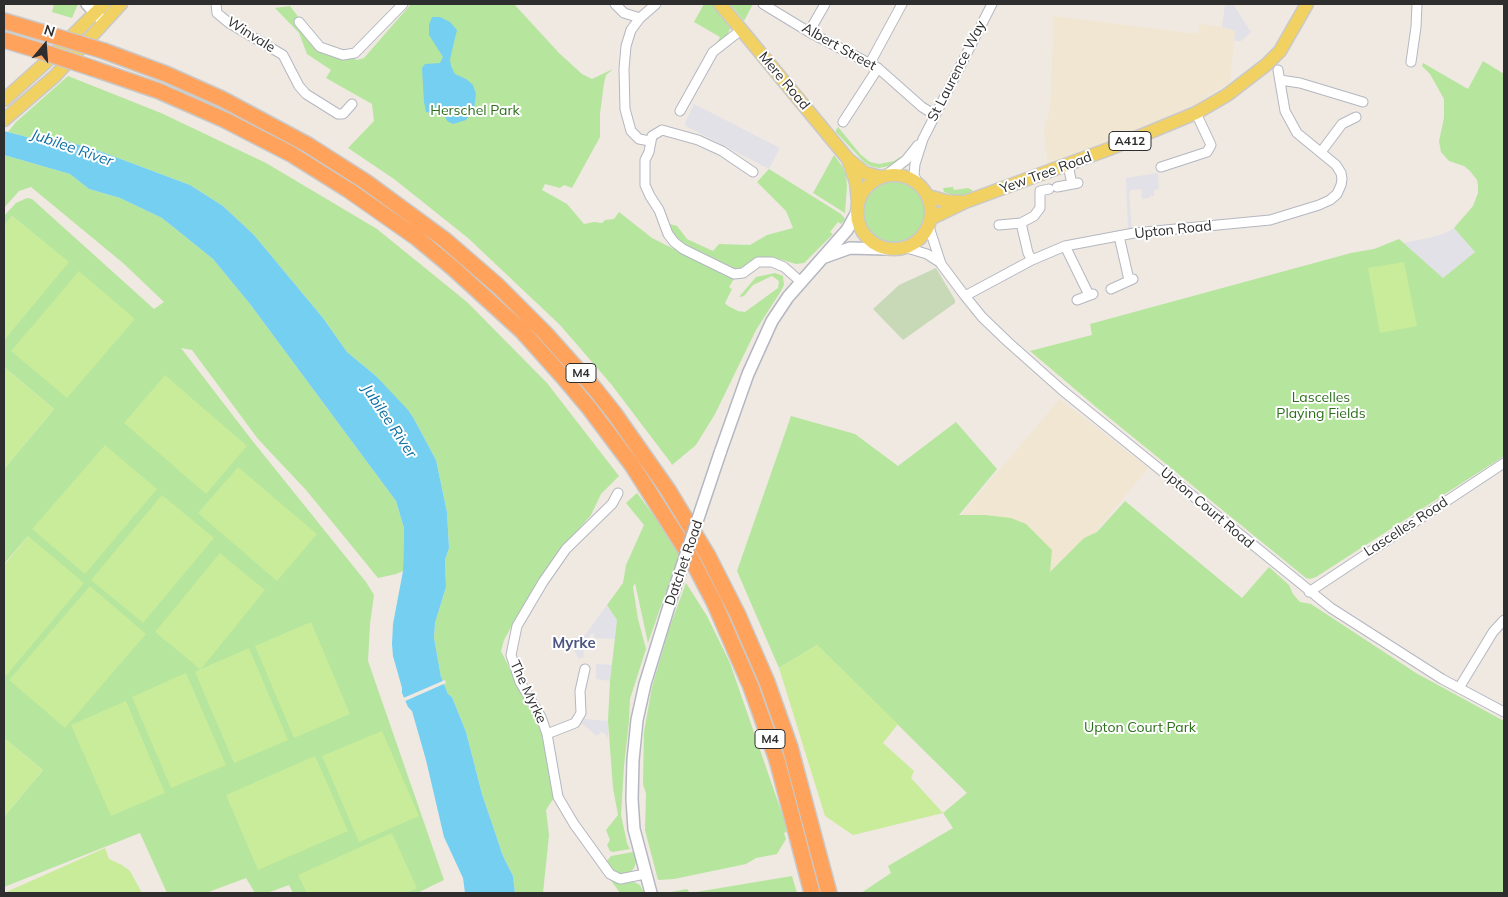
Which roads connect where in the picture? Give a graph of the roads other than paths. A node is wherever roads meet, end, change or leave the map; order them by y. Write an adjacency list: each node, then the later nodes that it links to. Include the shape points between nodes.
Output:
1 (121, 4): 13 (main road)
2 (216, 4): 24 (street, Winvale, via 218,13 229,23 283,55 306,94 338,114 343,114)
3 (403, 4): 16 (street, via 355,53 343,54 320,47)
4 (615, 4): 14 (street, via 624,13)
5 (656, 4): 14 (street)
6 (720, 4): 17 (main road, Mere Road)
7 (763, 4): 18 (street, Albert Street)
8 (825, 4): 18 (street)
9 (902, 4): 21 (street)
10 (992, 4): 27 (street, St Laurence Way)
11 (1307, 4): 26 (main road, Yew Tree Road / A412, via 1280,51 1266,65)
12 (1417, 4): 20 (street)
13 (101, 9): 22 (main road); 29 (main road, via 55,76)
14 (640, 18): 32 (street, via 631,30 626,46 625,109 631,131 639,139)
15 (4, 21): 68 (highway, M4, bridge, via 104,51 166,74 222,99 308,145 366,182 438,235 498,286 545,333 614,413 668,490 708,556 738,615 790,747)
16 (299, 22)
17 (741, 30): 25 (street, via 713,52); 34 (main road, Mere Road)
18 (809, 32): 21 (street, Albert Street)
19 (4, 40): 67 (highway, M4, bridge, via 159,91 291,154 417,238 522,331 564,378 632,465 691,558 714,602 748,678 777,760)
20 (1411, 62)
21 (874, 66): 27 (street, Albert Street); 30 (street)
22 (4, 100)
23 (1363, 102): 33 (street, Upton Road, via 1279,75 1285,111 1298,133)
24 (352, 104)
25 (680, 111)
26 (1196, 113): 35 (main road, Yew Tree Road / A412); 36 (street, via 1211,145 1207,152)
27 (935, 115): 31 (street, St Laurence Way)
28 (1356, 117): 33 (street, via 1342,124)
29 (7, 118)
30 (843, 122)
31 (923, 138): 38 (street, St Laurence Way, via 906,160); 39 (street, St Laurence Way, via 915,164)
32 (650, 141): 37 (street, via 662,130 698,140 722,150); 53 (street, via 644,160 645,185 674,242 734,274 744,273 758,262 772,262 784,267)
33 (1321, 152): 46 (street, Upton Road, via 1336,166 1342,179 1337,194 1319,205 1270,220)
34 (848, 159): 38 (main road, via 865,173); 42 (main road, via 856,182)
35 (1068, 165): 41 (main road, Yew Tree Road / A412); 44 (street, via 1075,184 1040,192 1040,208 1034,216)
36 (1160, 167)
37 (753, 172)
38 (884, 176): 39 (main road, via 902,176); 42 (main road, via 867,186)
39 (917, 182): 40 (main road)
40 (928, 196): 41 (main road, Yew Tree Road / A412); 43 (main road, via 932,206)
41 (965, 202): 43 (main road, Yew Tree Road / A412)
42 (857, 207): 49 (main road, via 860,226 868,239); 50 (main road, Datchet Road, via 847,230)
43 (930, 222): 48 (main road, via 924,235); 52 (street, Upton Court Road)
44 (1021, 223): 45 (street); 51 (street)
45 (999, 225)
46 (1119, 236): 47 (street, Upton Road); 54 (street, via 1131,280)
47 (1066, 246): 51 (street, Upton Road); 56 (street, via 1091,295)
48 (907, 248): 49 (main road); 52 (street, Upton Court Road, via 927,254)
49 (886, 249): 50 (main road, Datchet Road, via 850,248)
50 (824, 258): 53 (main road, Datchet Road)
51 (1032, 260): 55 (street, Upton Road)
52 (941, 264): 55 (street, Upton Court Road)
53 (801, 282): 65 (main road, Datchet Road, bridge, via 767,333 739,397 645,684 634,745 632,782 637,846)
54 (1110, 289)
55 (965, 296): 59 (street, Upton Court Road, via 982,317 1062,390)
56 (1078, 300)
57 (1504, 464): 59 (street, Lascelles Road)
58 (618, 493): 64 (street, The Myrke, via 612,504 566,549 517,626 511,655 520,682 535,705)
59 (1309, 592): 62 (street, Upton Court Road, via 1371,635)
60 (1504, 620): 62 (street, via 1493,632)
61 (584, 669): 64 (street, via 581,713 575,724)
62 (1460, 688): 63 (street, Upton Court Road)
63 (1504, 712)
64 (547, 734): 65 (street, The Myrke, via 558,797 601,863 610,874 620,878)
65 (645, 874): 66 (main road, Datchet Road)
66 (651, 893)
67 (812, 893)
68 (829, 893)

